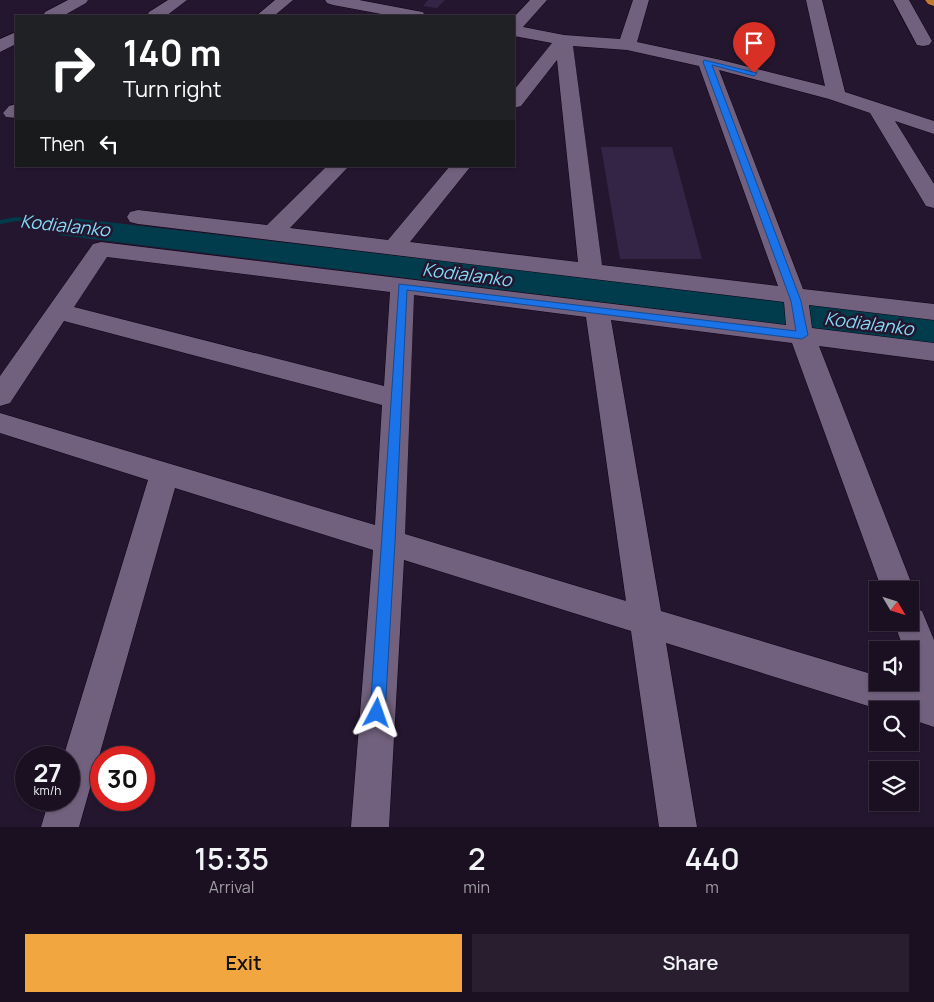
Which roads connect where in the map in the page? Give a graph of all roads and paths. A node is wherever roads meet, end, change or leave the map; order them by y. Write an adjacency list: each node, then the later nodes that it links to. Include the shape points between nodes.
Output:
1 (80, 0): 10 (street)
2 (179, 0): 11 (street)
3 (285, 0): 12 (street)
4 (333, 0): 9 (street)
5 (538, 0): 14 (street)
6 (640, 0): 20 (street)
7 (814, 0): 23 (street)
8 (901, 0): 19 (street)
9 (407, 12)
10 (53, 15)
11 (156, 15)
12 (265, 15)
13 (0, 26): 15 (street)
14 (515, 26)
15 (15, 30)
16 (515, 31): 18 (street)
17 (15, 38): 21 (street)
18 (564, 40): 20 (street); 24 (street); 33 (street)
19 (923, 41)
20 (627, 45): 22 (street)
21 (0, 47)
22 (707, 62): 23 (street); 38 (street)
23 (836, 95): 25 (street)
24 (515, 101)
25 (878, 110): 26 (street); 29 (street)
26 (934, 128)
27 (338, 167): 31 (street)
28 (460, 167): 32 (street)
29 (934, 201)
30 (138, 217): 31 (street)
31 (272, 233): 32 (street)
32 (394, 248): 33 (street)
33 (590, 271): 38 (street)
34 (402, 286): 35 (street); 36 (street, via 102,249); 41 (street)
35 (597, 310): 38 (street); 46 (street)
36 (58, 311): 40 (street); 41 (street)
37 (934, 312): 38 (street)
38 (798, 315): 39 (street); 45 (street)
39 (934, 352)
40 (0, 396)
41 (396, 399): 44 (street)
42 (0, 423): 43 (street)
43 (165, 473): 44 (street); 50 (street)
44 (389, 542): 46 (street); 53 (street)
45 (895, 581)
46 (648, 622): 49 (street); 54 (street)
47 (914, 631): 48 (street)
48 (934, 684)
49 (934, 710)
50 (80, 762)
51 (65, 811): 52 (street)
52 (60, 827)
53 (370, 827)
54 (678, 827)

